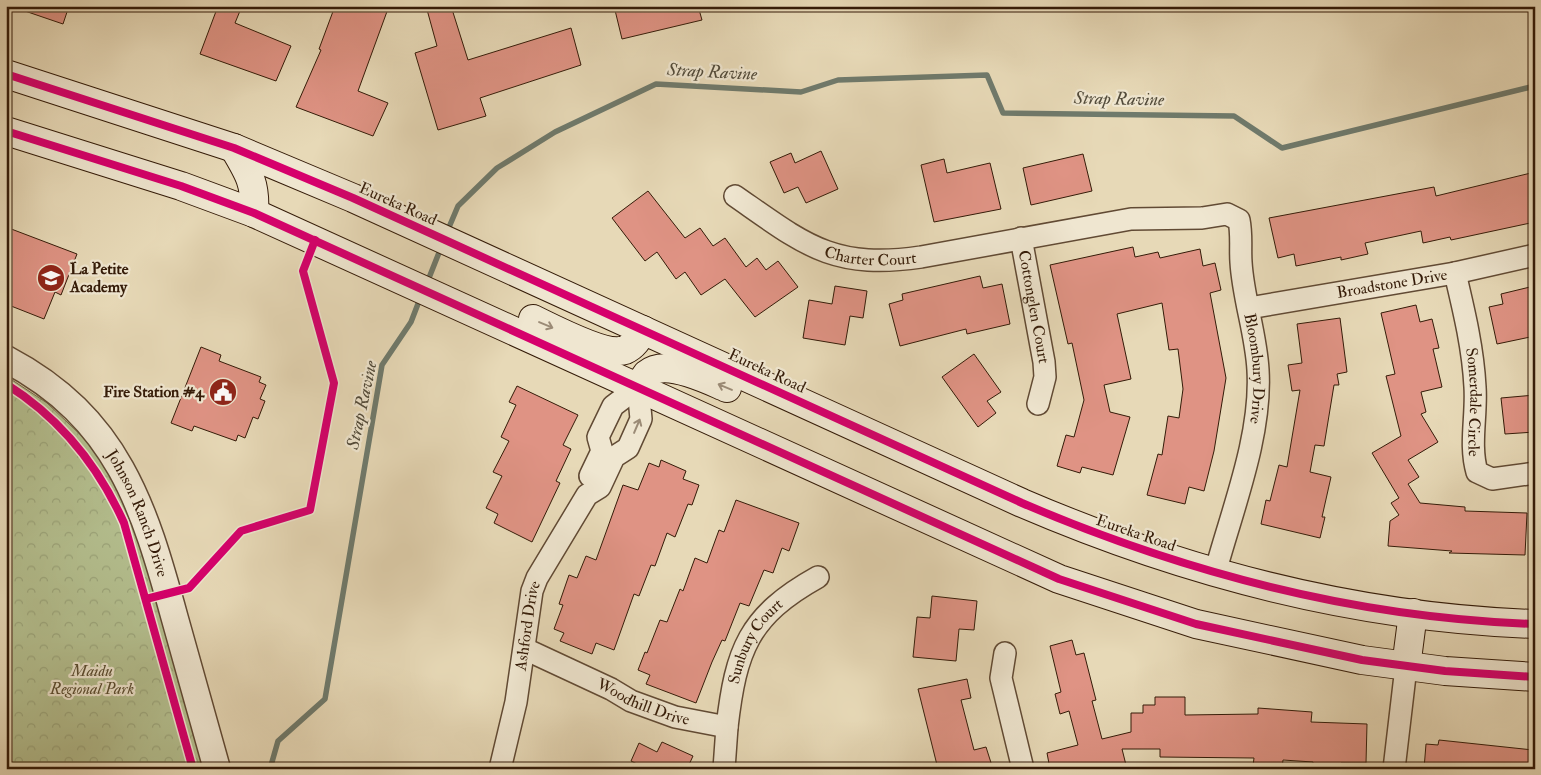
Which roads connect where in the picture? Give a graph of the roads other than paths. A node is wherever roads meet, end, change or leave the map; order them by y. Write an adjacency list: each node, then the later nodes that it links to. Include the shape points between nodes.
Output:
1 (6, 74): 3 (main road, Eureka Road)
2 (6, 130): 5 (main road, via 173,183)
3 (234, 148): 5 (main road, via 251,175); 12 (main road, Eureka Road)
4 (735, 196): 7 (street, Charter Court, via 788,234 836,256 894,261)
5 (254, 214): 10 (main road)
6 (1239, 220): 7 (street, Charter Court, via 1227,214 1202,218 1131,219); 11 (street, Bloombury Drive, via 1242,235 1240,262)
7 (1021, 238): 15 (street, Cottonglen Court, via 1044,362 1045,377)
8 (1535, 255): 9 (street, Broadstone Drive)
9 (1455, 273): 11 (street, Broadstone Drive); 18 (street, Somerdale Circle, via 1472,352 1476,422 1472,456 1477,472 1492,479)
10 (456, 304): 12 (main road, one-way to 12, via 518,313 611,351 625,350 636,343); 14 (main road)
11 (1249, 308): 19 (street, Bloombury Drive, via 1258,372 1257,404 1247,459)
12 (643, 330): 16 (main road, Eureka Road)
13 (6, 359): 28 (street, Johnson Ranch Drive, via 39,379 90,425 134,491 151,535)
14 (638, 387): 16 (main road, one-way to 14, via 789,414 678,369 660,369 648,374); 17 (street, Ashford Drive, one-way to 14, via 628,448 641,419); 17 (street, Ashford Drive, via 612,406 598,437); 25 (main road, via 1059,579 1196,624)
15 (1038, 404)
16 (838, 419): 19 (main road, Eureka Road, via 1082,529)
17 (608, 454): 23 (street, Ashford Drive, via 586,483 587,495 537,578)
18 (1535, 473)
19 (1215, 573): 21 (main road, Eureka Road, via 1290,593)
20 (818, 577): 27 (street, Sunbury Court, via 790,592 765,614 749,636 738,660)
21 (1413, 614): 22 (main road, Eureka Road); 25 (main road)
22 (1535, 624)
23 (524, 649): 27 (street, Woodhill Drive, via 631,701 675,717); 29 (street, Ashford Drive, via 516,702)
24 (1005, 653): 31 (street, via 1001,678)
25 (1406, 667): 26 (main road); 32 (street)
26 (1535, 677)
27 (727, 727): 30 (street)
28 (217, 769)
29 (500, 769)
30 (724, 769)
31 (1023, 769)
32 (1394, 769)

